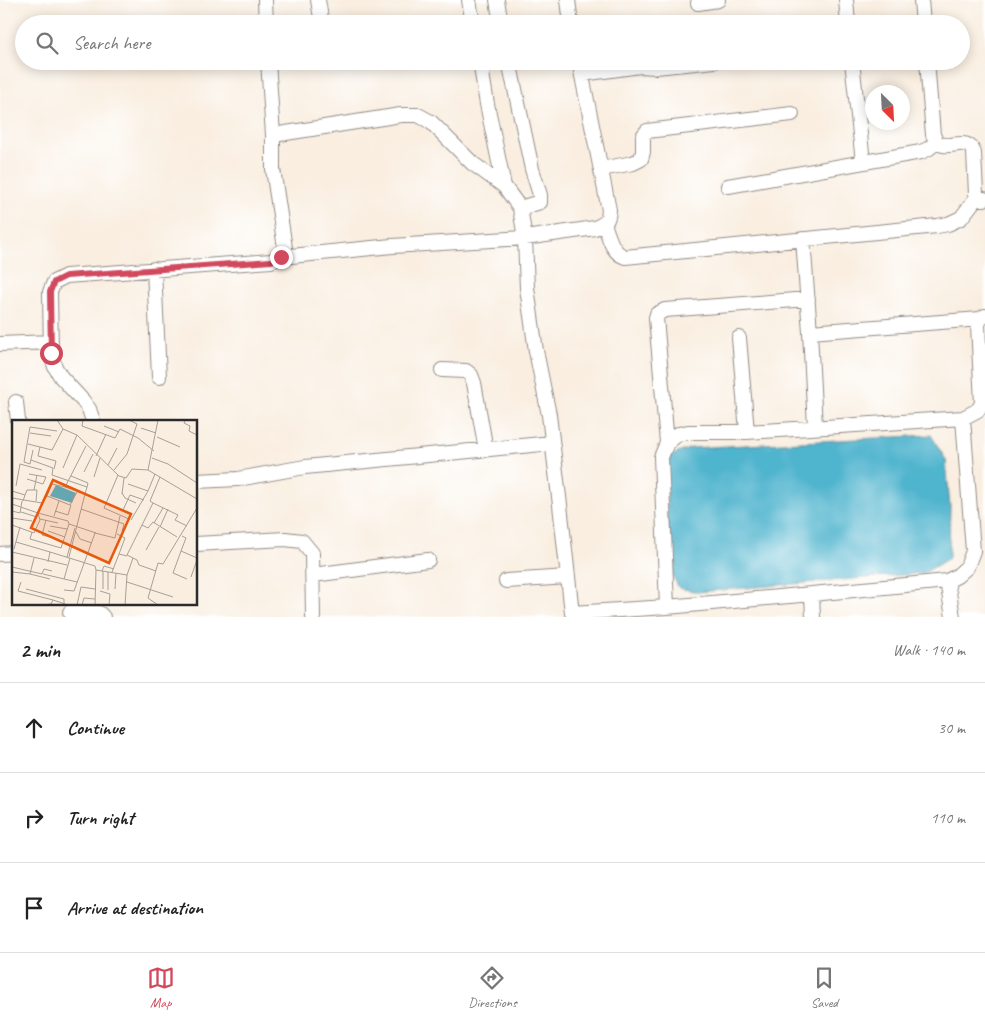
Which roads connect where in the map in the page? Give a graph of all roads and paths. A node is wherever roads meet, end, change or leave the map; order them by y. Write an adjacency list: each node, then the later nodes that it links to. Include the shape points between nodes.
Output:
1 (265, 0): 10 (street)
2 (318, 0): 11 (street)
3 (469, 0): 12 (street)
4 (497, 0): 13 (street)
5 (568, 0): 14 (street)
6 (718, 0): 9 (street)
7 (846, 0): 15 (street)
8 (921, 0): 16 (street)
9 (698, 3)
10 (266, 15)
11 (320, 15)
12 (472, 15)
13 (500, 15)
14 (570, 15)
15 (847, 15)
16 (922, 15)
17 (269, 70): 24 (street)
18 (481, 70): 29 (street)
19 (511, 70): 32 (street, via 540,195 540,202)
20 (580, 70): 28 (street)
21 (853, 70): 27 (street)
22 (927, 70): 25 (street, via 933,135)
23 (792, 114): 28 (street, via 647,131 643,136 641,159)
24 (273, 135): 29 (street, via 418,115 432,122 472,163); 36 (street, via 273,169 285,248)
25 (937, 142): 26 (street); 27 (street, via 921,152)
26 (978, 147): 31 (street, via 974,153 976,194)
27 (863, 162): 30 (street)
28 (600, 169): 33 (street, via 609,210)
29 (504, 186): 32 (street)
30 (728, 186)
31 (981, 198): 35 (street, via 961,218 948,224)
32 (520, 208): 34 (street)
33 (604, 224): 34 (street); 35 (street, via 614,248 625,256)
34 (525, 238): 36 (street); 53 (street, via 527,288)
35 (803, 239): 38 (street)
36 (281, 257): 37 (street, via 271,261)
37 (154, 269): 42 (street, via 66,276 54,282 50,292); 45 (street)
38 (808, 299): 40 (street); 52 (street, via 665,310 657,314)
39 (982, 318): 40 (street); 47 (street, via 978,325 982,402 978,410)
40 (810, 332): 50 (street)
41 (740, 338): 51 (street)
42 (50, 342): 43 (street); 49 (street, via 54,367 86,405)
43 (0, 344)
44 (442, 370): 54 (street, via 466,371 471,375)
45 (159, 377)
46 (16, 402): 48 (street)
47 (963, 418): 50 (street); 61 (street, via 973,551 967,567)
48 (18, 420)
49 (94, 420)
50 (815, 427): 51 (street)
51 (747, 432): 52 (street, via 688,432)
52 (667, 442): 63 (street, via 661,456)
53 (552, 443): 54 (street); 59 (street)
54 (486, 450): 55 (street)
55 (198, 481)
56 (198, 544): 58 (street, via 302,541 312,553)
57 (428, 560): 58 (street)
58 (313, 575): 67 (street)
59 (568, 577): 60 (street); 65 (street)
60 (506, 581)
61 (947, 581): 62 (street); 69 (street)
62 (812, 594): 63 (street); 68 (street)
63 (667, 607): 65 (street)
64 (70, 612): 66 (street, via 99,613)
65 (572, 615)
66 (102, 617)
67 (313, 617)
68 (813, 617)
69 (953, 617)

